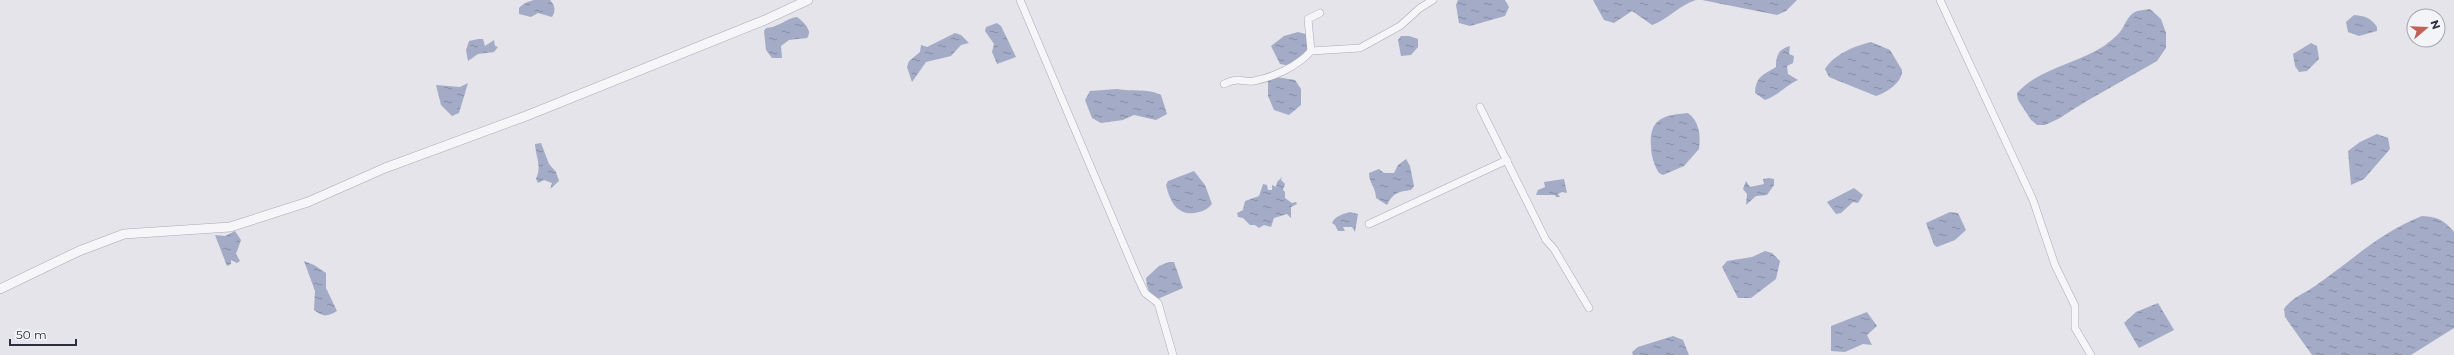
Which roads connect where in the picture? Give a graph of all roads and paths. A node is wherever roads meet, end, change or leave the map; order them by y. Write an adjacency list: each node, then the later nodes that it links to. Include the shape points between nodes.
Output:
1 (808, 0): 11 (street, via 765,20 526,116 385,168 308,202 230,227 124,234 79,251)
2 (1020, 0): 13 (street, via 1137,276 1145,293 1158,303)
3 (1433, 0): 6 (street, via 1400,26 1360,48)
4 (1940, 0): 14 (street, via 2033,200 2055,265 2075,306 2075,328)
5 (1320, 12): 6 (street, via 1308,19)
6 (1311, 51): 7 (street, via 1300,62 1266,77 1252,81 1235,79)
7 (1224, 84)
8 (1480, 108): 9 (street)
9 (1507, 160): 10 (street); 12 (street, via 1546,240)
10 (1369, 224)
11 (0, 289)
12 (1589, 308)
13 (1173, 355)
14 (2090, 355)

